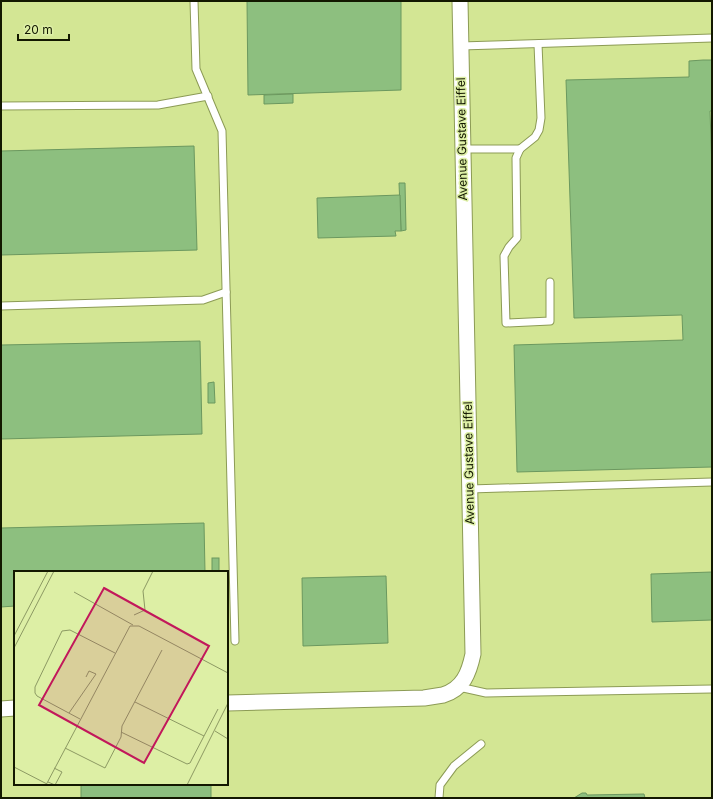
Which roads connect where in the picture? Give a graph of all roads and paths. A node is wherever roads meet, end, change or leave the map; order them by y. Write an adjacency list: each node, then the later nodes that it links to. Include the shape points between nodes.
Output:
1 (194, 1): 6 (lane, via 196,69)
2 (460, 1): 5 (street, Avenue Gustave Eiffel)
3 (712, 38): 4 (lane)
4 (538, 44): 5 (lane); 9 (lane, via 541,118 539,130 535,137)
5 (460, 46): 8 (street, Avenue Gustave Eiffel)
6 (208, 96): 7 (lane, via 158,105); 11 (lane, via 222,131)
7 (1, 106)
8 (463, 149): 9 (lane); 14 (street, Avenue Gustave Eiffel)
9 (520, 149): 10 (lane, via 516,158 517,238 504,256 506,323 550,321)
10 (550, 282)
11 (226, 292): 12 (lane, via 203,300); 15 (lane)
12 (1, 306)
13 (712, 482): 14 (lane)
14 (470, 489): 16 (street, Avenue Gustave Eiffel, via 473,654 469,672)
15 (235, 641)
16 (459, 687): 17 (lane, via 486,693); 18 (street, via 444,694 424,698)
17 (712, 689)
18 (228, 703)
19 (14, 708): 20 (street)
20 (1, 709)
21 (481, 744): 22 (lane, via 454,766 440,785)
22 (439, 798)

